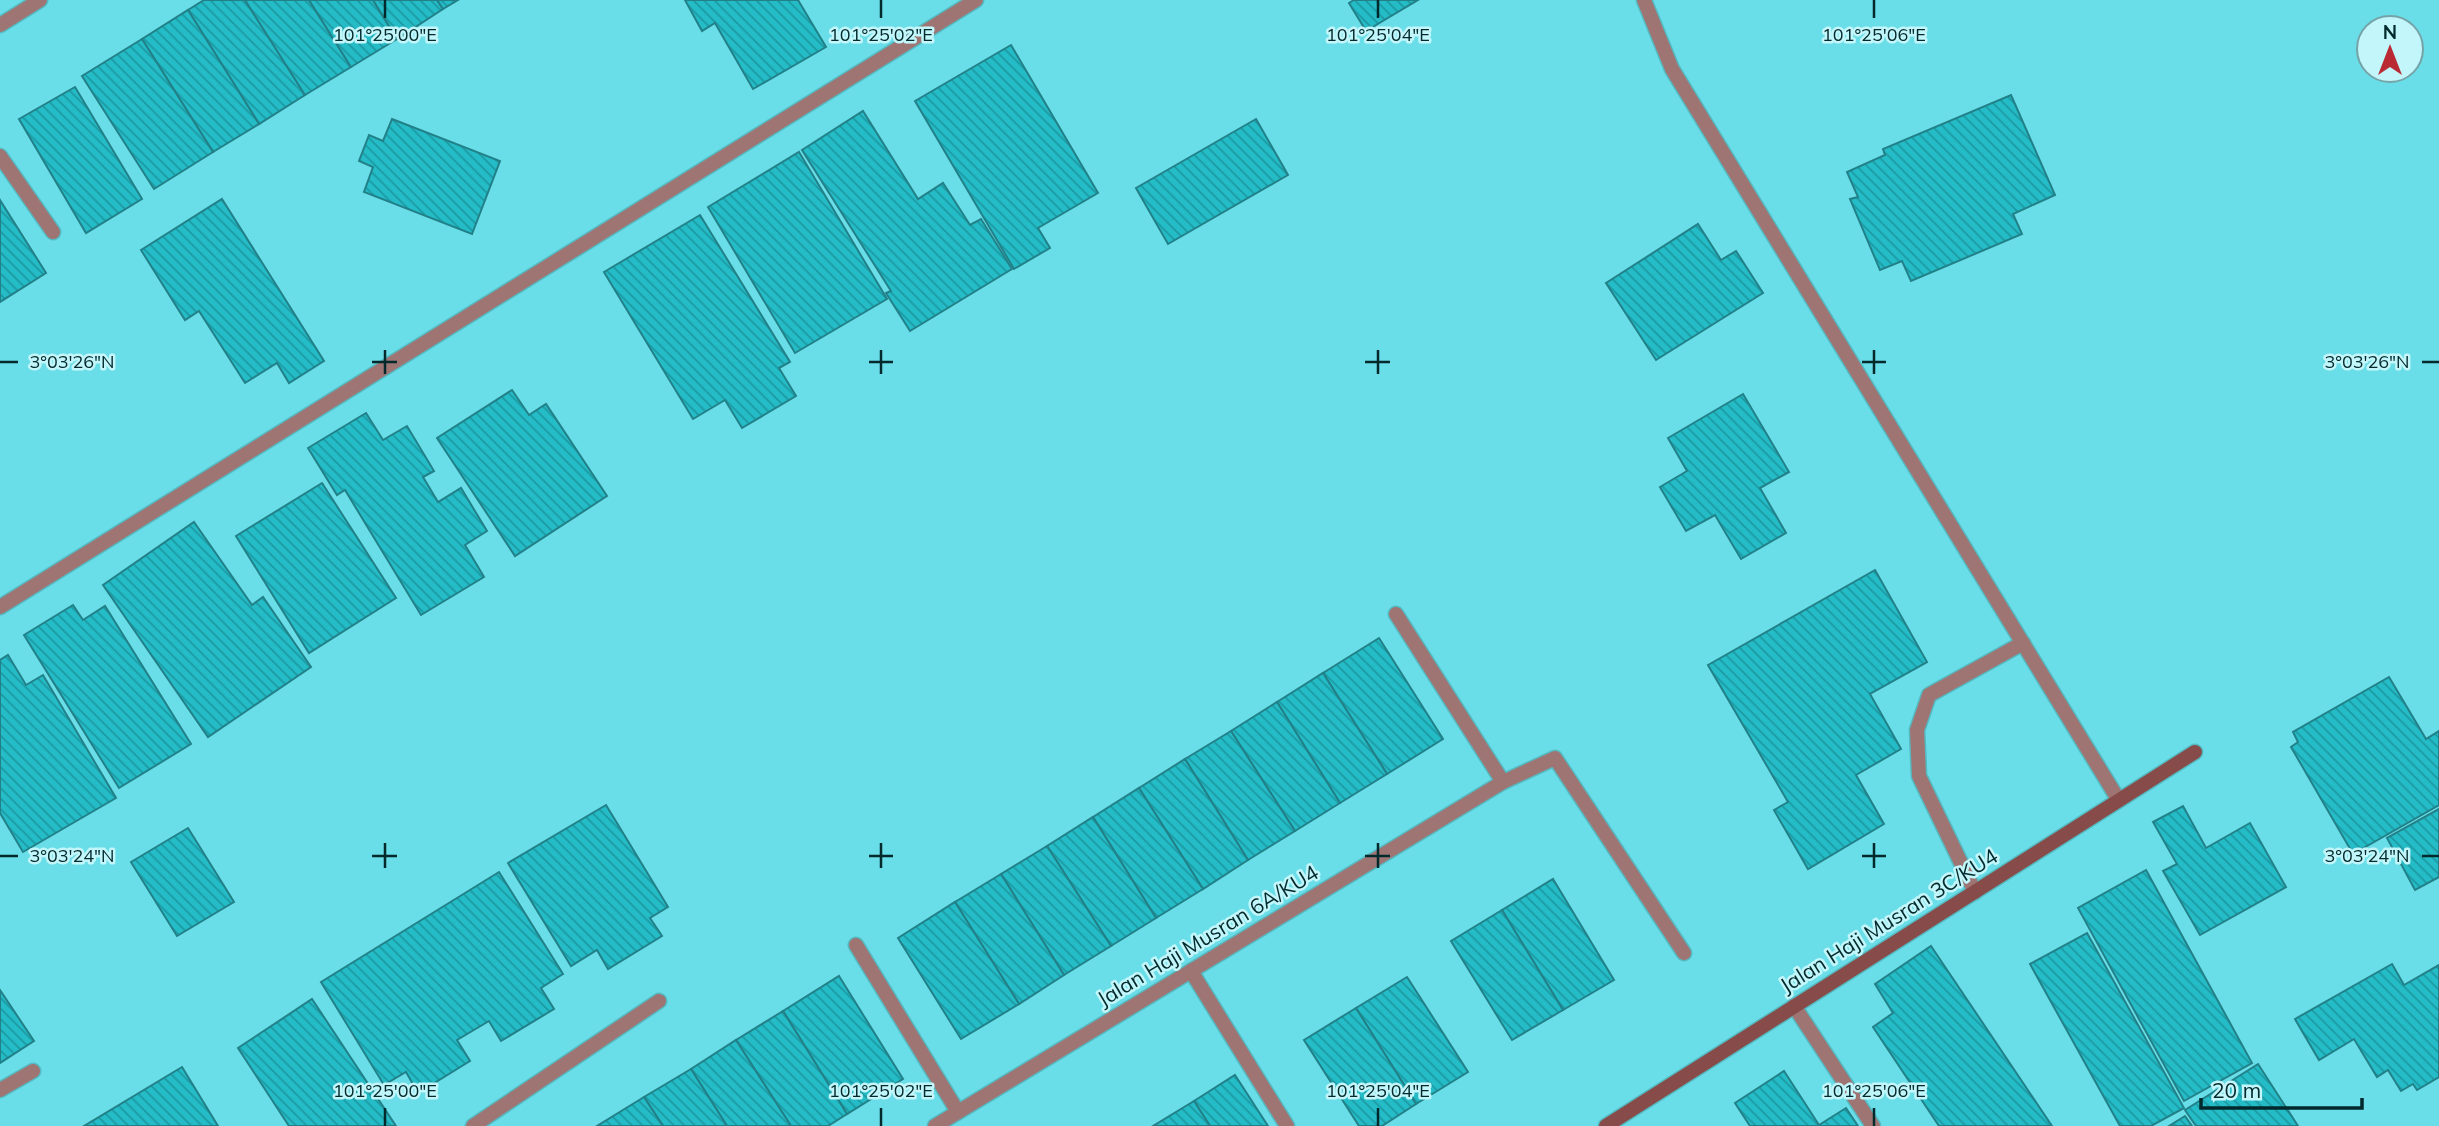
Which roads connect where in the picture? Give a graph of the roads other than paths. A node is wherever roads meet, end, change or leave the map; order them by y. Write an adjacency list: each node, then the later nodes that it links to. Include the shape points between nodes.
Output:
1 (40, 0): 4 (street)
2 (976, 0): 7 (street)
3 (1644, 0): 9 (street, via 1672,69)
4 (0, 25)
5 (0, 156): 6 (street)
6 (53, 232)
7 (0, 607)
8 (1396, 614): 11 (street)
9 (2023, 643): 12 (street); 13 (street, via 1929,695 1917,730 1919,776)
10 (2195, 752): 12 (street, Jalan Haji Musran 3C/KU4)
11 (1503, 782): 15 (street, Jalan Haji Musran 6A/KU4, via 1555,758); 16 (street, Jalan Haji Musran 6A/KU4)
12 (2118, 799): 13 (street, Jalan Haji Musran 3C/KU4)
13 (1976, 892): 18 (street, Jalan Haji Musran 3C/KU4)
14 (856, 945): 21 (street)
15 (1684, 953)
16 (1191, 971): 21 (street, Jalan Haji Musran 6A/KU4); 24 (street)
17 (659, 1001): 22 (street)
18 (1794, 1006): 25 (street, Jalan Haji Musran 3C/KU4); 26 (street)
19 (33, 1071): 20 (street)
20 (0, 1090)
21 (958, 1112): 23 (street, Jalan Haji Musran 6A/KU4)
22 (473, 1126)
23 (935, 1126)
24 (1287, 1126)
25 (1606, 1126)
26 (1873, 1126)

